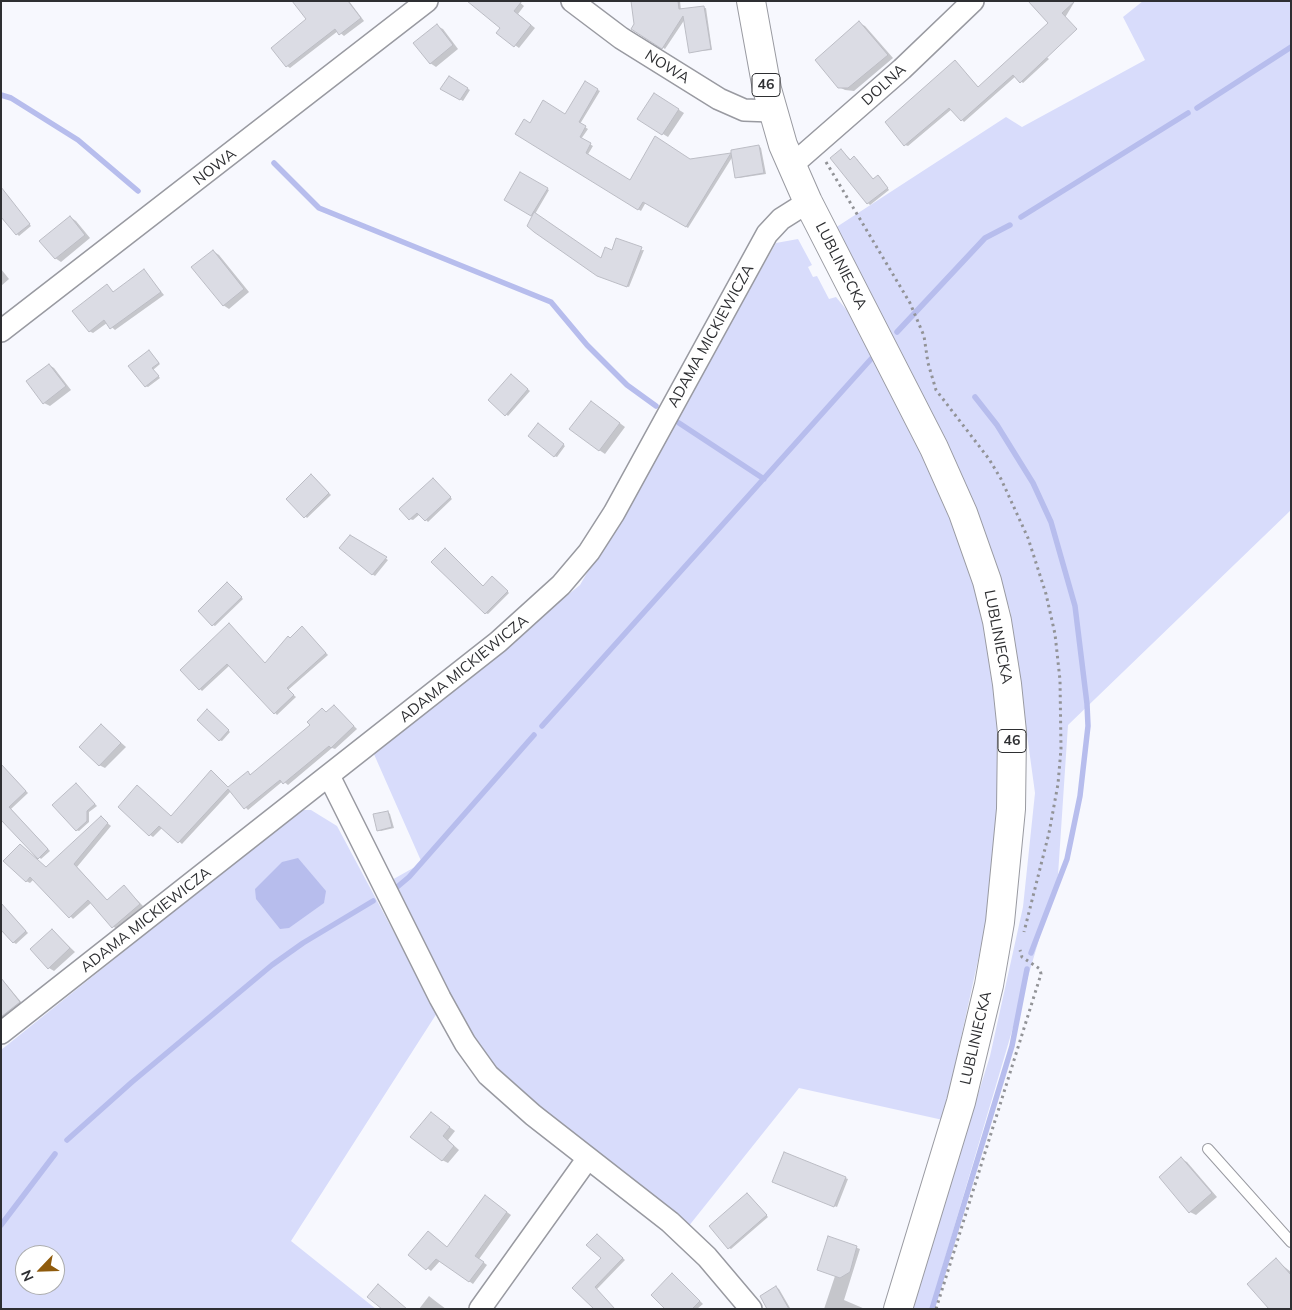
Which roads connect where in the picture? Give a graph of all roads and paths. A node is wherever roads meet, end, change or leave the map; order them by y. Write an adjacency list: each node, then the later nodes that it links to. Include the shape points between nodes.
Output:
1 (428, 1): 10 (street, NOWA)
2 (572, 1): 5 (street, NOWA, via 621,38 719,99 744,110)
3 (751, 1): 5 (main road, LUBLINIECKA / 46)
4 (973, 1): 6 (street, DOLNA)
5 (772, 112): 7 (main road, LUBLINIECKA / 46)
6 (816, 145): 7 (street, DOLNA); 9 (path)
7 (792, 166): 8 (main road, LUBLINIECKA / 46)
8 (808, 202): 11 (street, ADAMA MICKIEWICZA, via 781,219 767,234 614,513 576,568 512,631); 18 (main road, LUBLINIECKA / 46, via 934,448 963,513 997,621 1012,732 1007,863 989,985 961,1102)
9 (921, 326)
10 (1, 331)
11 (329, 776): 12 (street, ADAMA MICKIEWICZA); 14 (street, via 426,972 476,1060 503,1091)
12 (1, 1033)
13 (1208, 1149): 15 (lane)
14 (588, 1158): 16 (street); 17 (street, via 690,1240)
15 (1291, 1242)
16 (480, 1309)
17 (751, 1309)
18 (898, 1309)

